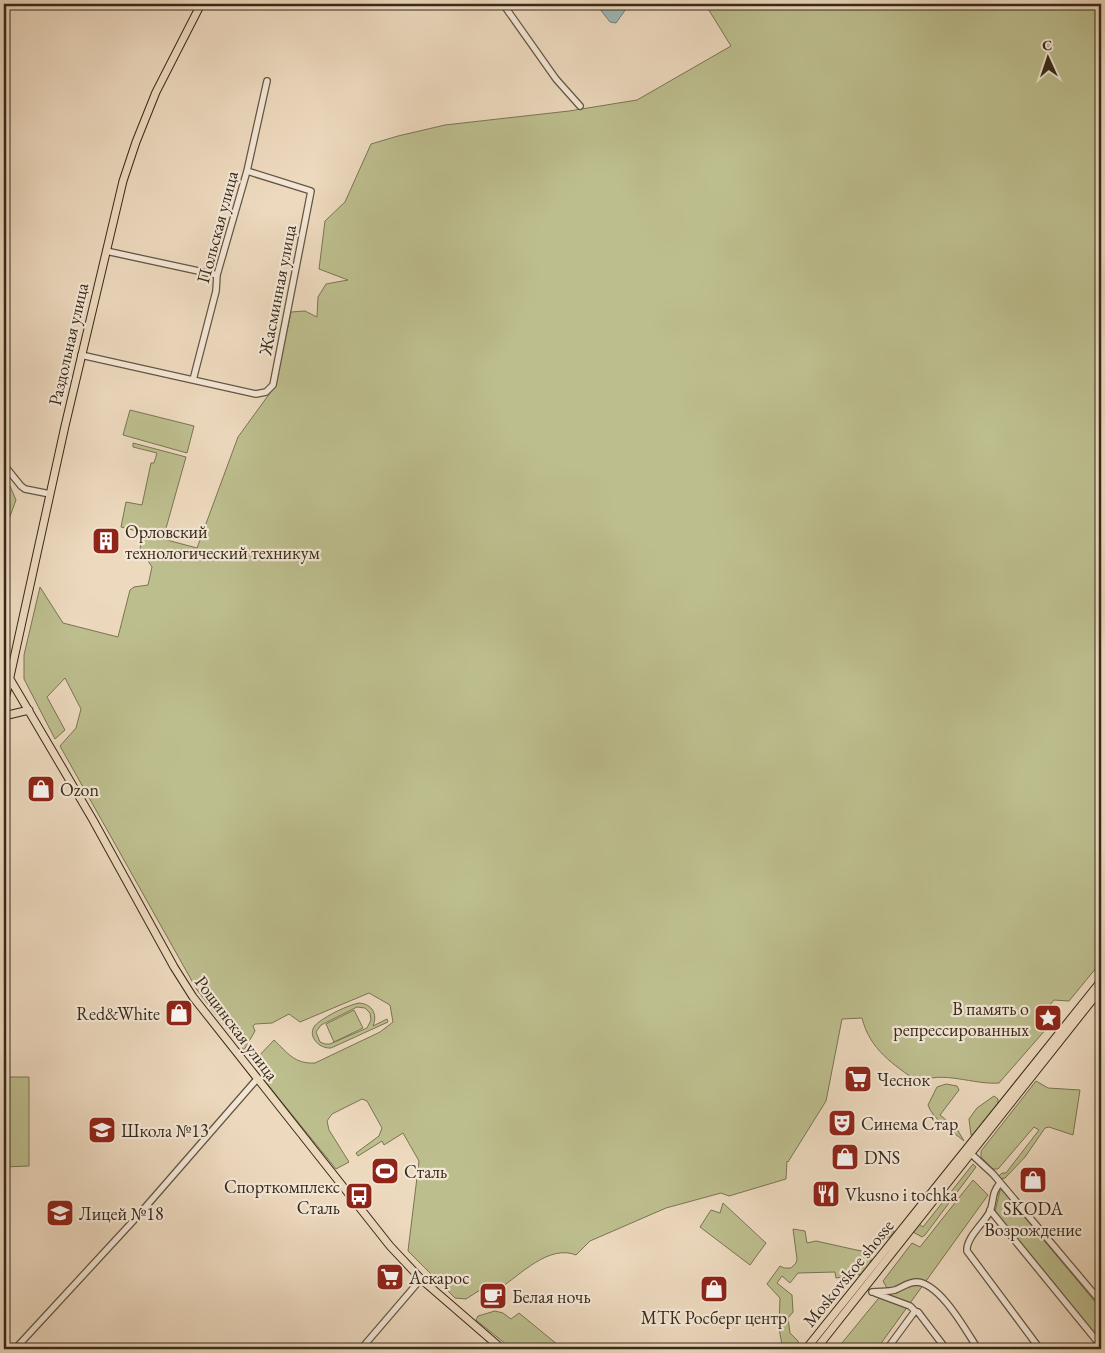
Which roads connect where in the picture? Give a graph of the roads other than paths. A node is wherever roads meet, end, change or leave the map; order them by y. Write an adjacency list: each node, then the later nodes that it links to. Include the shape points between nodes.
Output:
1 (201, 4): 6 (main road, Раздольная улица, via 156,92 136,142)
2 (503, 4): 4 (street, via 556,79)
3 (267, 81): 5 (street, Польская улица)
4 (580, 106)
5 (247, 171): 7 (street, Польская улица); 9 (street, Жасминная улица, via 311,191 273,385 266,392 256,394)
6 (106, 251): 7 (street); 8 (main road, Раздольная улица)
7 (217, 275): 9 (street, Польская улица)
8 (81, 355): 9 (street); 11 (main road, Раздольная улица)
9 (194, 380)
10 (4, 465): 11 (street, via 20,486)
11 (50, 494): 12 (main road, Раздольная улица)
12 (10, 679): 13 (main road, Раздольная улица); 14 (main road, Рощинская улица)
13 (4, 704)
14 (29, 710): 15 (main road); 18 (main road, Рощинская улица, via 182,979)
15 (4, 716)
16 (1101, 981): 19 (main road, Moskovskoe shosse)
17 (1101, 989): 19 (main road, Moskovskoe shosse)
18 (257, 1080): 22 (main road, Рощинская улица, via 390,1246); 27 (street, via 143,1211)
19 (969, 1152): 20 (street); 23 (main road, Moskovskoe shosse); 30 (main road, Moskovskoe shosse)
20 (1000, 1182): 21 (street, via 993,1192); 24 (street)
21 (990, 1211): 26 (street); 35 (street, via 969,1241 967,1251)
22 (421, 1278): 28 (street); 29 (main road, Рощинская улица)
23 (868, 1290): 25 (street, via 910,1306); 31 (main road, Moskovskoe shosse); 34 (street, via 894,1290 914,1282 938,1292)
24 (1101, 1302)
25 (915, 1311): 32 (street); 33 (street, via 920,1313)
26 (1101, 1346)
27 (16, 1349)
28 (361, 1349)
29 (502, 1349)
30 (806, 1349)
31 (816, 1349)
32 (887, 1349)
33 (946, 1349)
34 (978, 1349)
35 (1040, 1349)

